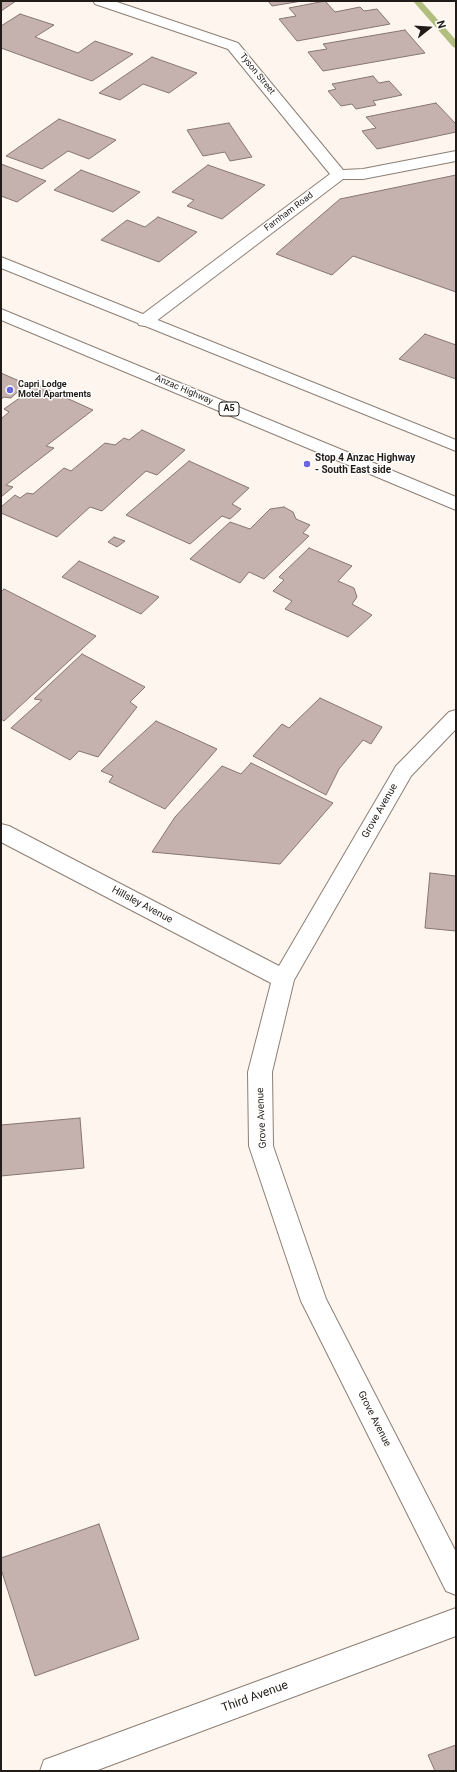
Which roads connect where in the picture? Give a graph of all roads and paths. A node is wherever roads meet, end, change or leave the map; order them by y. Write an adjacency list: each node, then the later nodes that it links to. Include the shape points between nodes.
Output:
1 (100, 1): 3 (main road, Tyson Street, via 233,46)
2 (456, 156): 3 (main road, via 362,174)
3 (338, 175): 6 (main road, Farnham Road)
4 (1, 262): 6 (main road)
5 (1, 314): 8 (main road, Anzac Highway / A5)
6 (145, 320): 7 (main road)
7 (456, 446)
8 (456, 504)
9 (456, 717): 11 (main road, Grove Avenue, via 403,771)
10 (1, 832): 11 (main road, Hillsley Avenue)
11 (283, 979): 12 (main road, Grove Avenue, via 260,1072 261,1146 314,1301)
12 (456, 1581)
13 (456, 1622): 14 (main road, Third Avenue)
14 (55, 1771)

